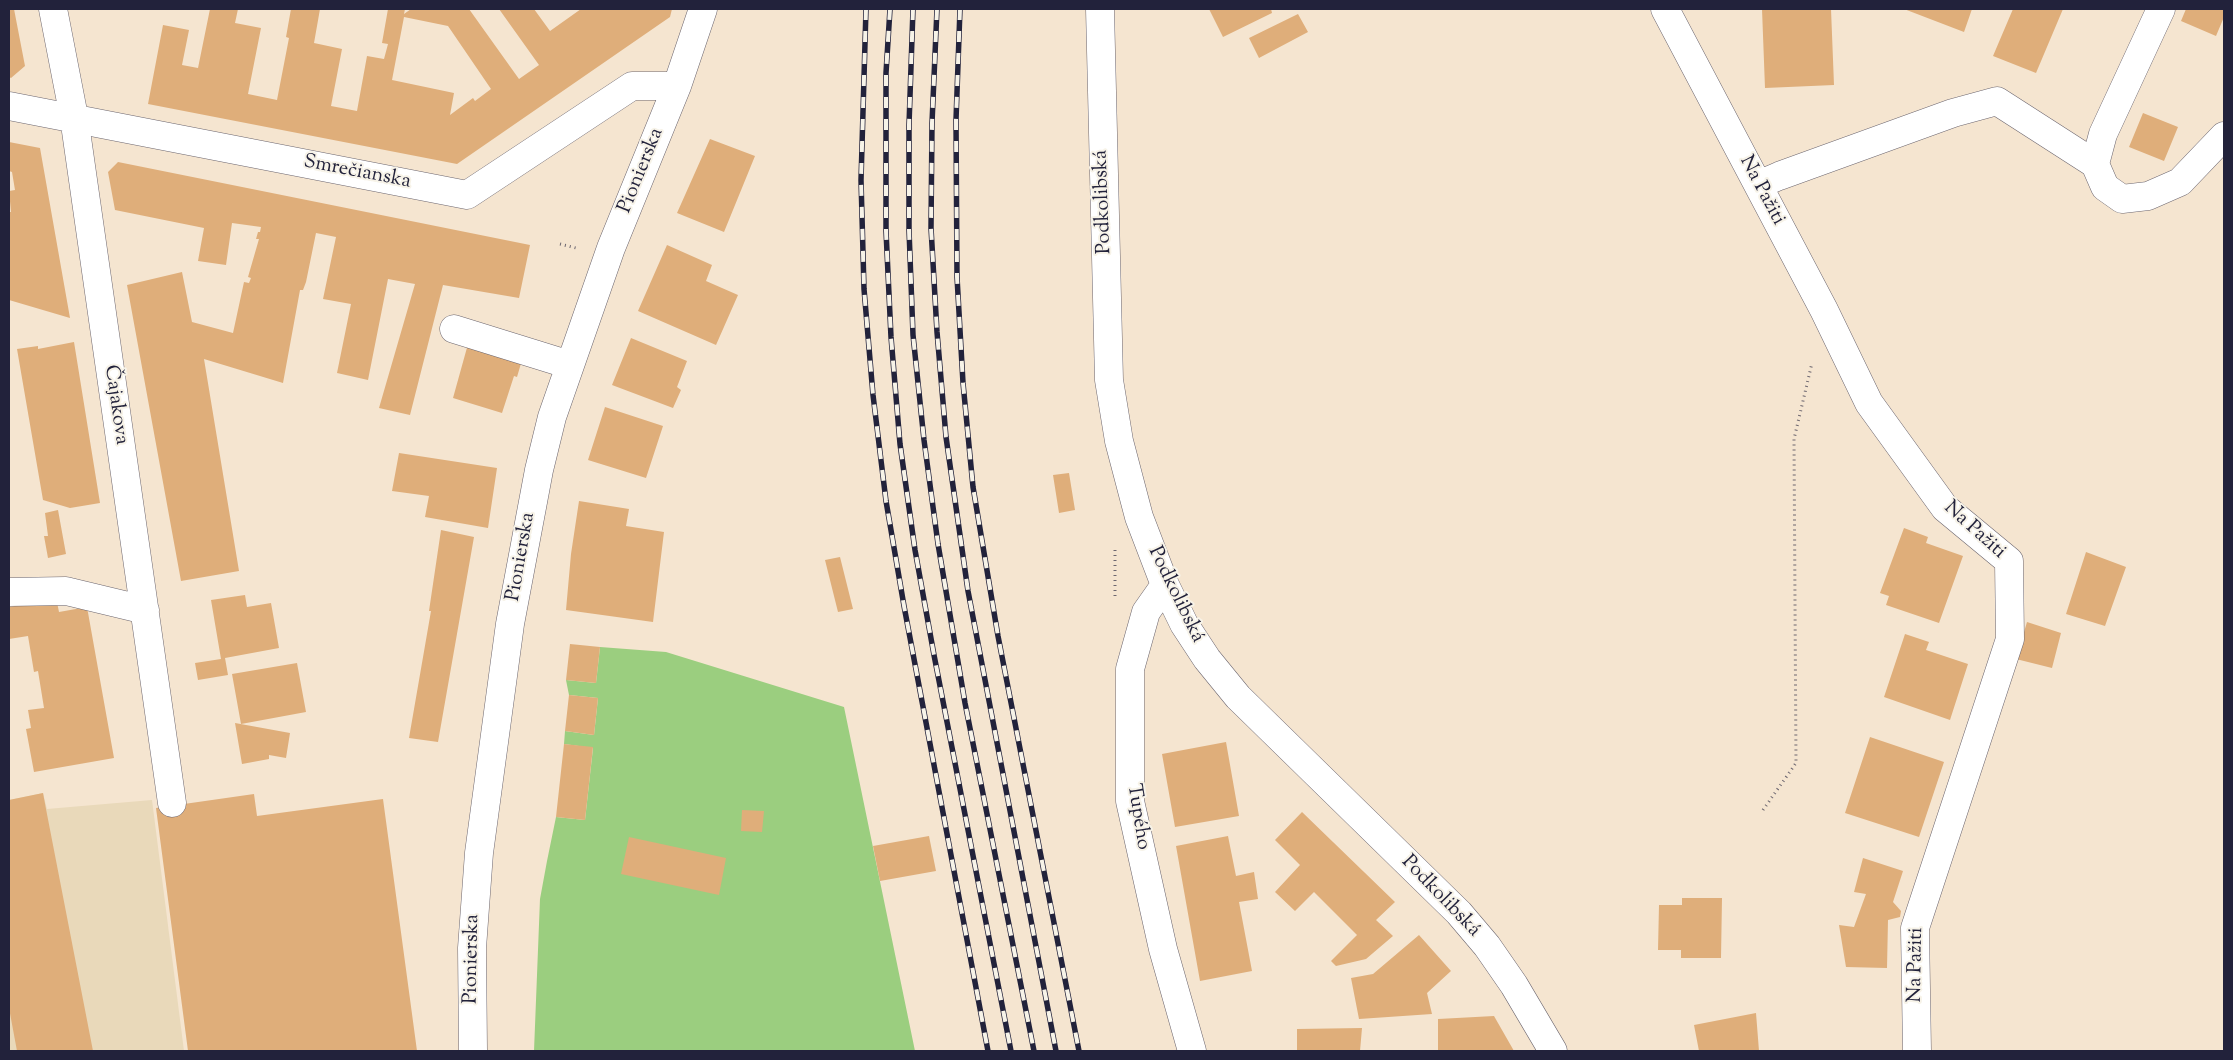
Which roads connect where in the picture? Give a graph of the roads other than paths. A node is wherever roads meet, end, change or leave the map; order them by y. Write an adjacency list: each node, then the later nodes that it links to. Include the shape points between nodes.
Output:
1 (53, 9): 8 (street, Čajakova)
2 (703, 9): 6 (street, Pionierska)
3 (1100, 9): 14 (street, Podkolibská, via 1109,380 1119,441 1139,517)
4 (1665, 9): 11 (street, Na Pažiti)
5 (2160, 9): 10 (street, via 2103,134)
6 (677, 86): 8 (street, Smrečianska, via 632,86 467,195); 13 (street, Pionierska, via 610,248)
7 (9, 106): 8 (street, Smrečianska)
8 (74, 117): 16 (street, Čajakova)
9 (2224, 136): 10 (street, via 2180,182 2148,196 2122,199 2105,187)
10 (2095, 164): 11 (street, via 1997,101 1944,116)
11 (1758, 185): 21 (street, Na Pažiti, via 1869,403 1945,508 2009,561 2010,640 1915,928)
12 (454, 329): 13 (street)
13 (570, 365): 18 (street, Pionierska, via 552,417 539,470 509,633 474,901)
14 (1165, 585): 19 (street, Tupého, via 1146,612 1130,669 1130,801 1164,949); 20 (street, Podkolibská, via 1184,624 1238,697 1459,913 1488,946)
15 (9, 592): 16 (street, via 66,590)
16 (144, 610): 17 (street, Čajakova)
17 (172, 803)
18 (473, 1051)
19 (1192, 1051)
20 (1554, 1051)
21 (1917, 1051)

